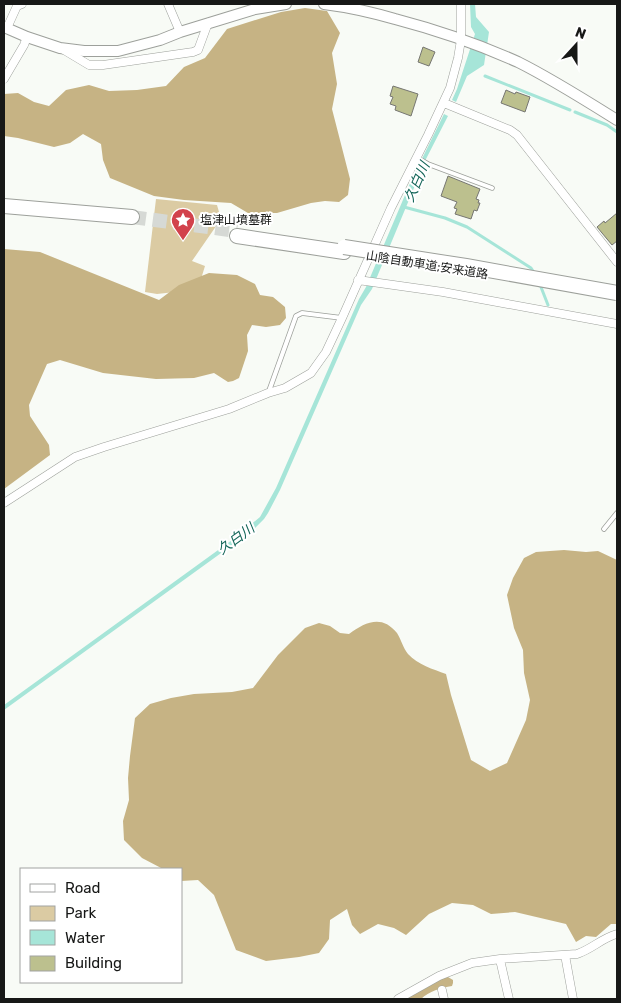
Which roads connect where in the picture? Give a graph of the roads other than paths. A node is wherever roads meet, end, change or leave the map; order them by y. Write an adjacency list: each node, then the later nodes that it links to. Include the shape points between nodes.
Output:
1 (22, 4): 7 (street)
2 (168, 4): 8 (street)
3 (286, 4): 6 (street)
4 (324, 4): 10 (street, via 346,6)
5 (461, 4): 10 (street)
6 (208, 23): 8 (street); 11 (street, via 198,50 194,52 90,65)
7 (5, 28): 9 (street)
8 (180, 32): 11 (street, via 118,52)
9 (27, 37): 11 (street); 12 (street)
10 (465, 41): 13 (street); 14 (street, via 518,63)
11 (60, 48)
12 (4, 79)
13 (444, 103): 15 (street); 21 (street, via 517,135)
14 (617, 120)
15 (418, 158): 16 (lane); 22 (street)
16 (492, 188)
17 (4, 206): 18 (highway, via 132,220)
18 (4, 212)
19 (237, 234): 20 (highway, 山陰自動車道;安来道路)
20 (344, 249): 23 (highway, 山陰自動車道;安来道路, bridge, via 466,266); 24 (highway, 山陰自動車道;安来道路)
21 (616, 257)
22 (358, 280): 25 (street); 26 (street)
23 (617, 293)
24 (617, 298)
25 (342, 318): 27 (street, via 326,352 311,373 285,388); 27 (lane, via 302,313 296,316)
26 (617, 324)
27 (268, 393): 28 (street, via 229,409 89,451)
28 (4, 503)
29 (617, 513): 30 (lane)
30 (604, 529)
31 (617, 934): 32 (street, via 584,952)
32 (565, 956): 35 (street, via 500,959 472,964 439,976); 38 (street)
33 (502, 964): 37 (street)
34 (442, 990): 36 (street)
35 (398, 999)
36 (444, 999)
37 (508, 999)
38 (573, 999)

